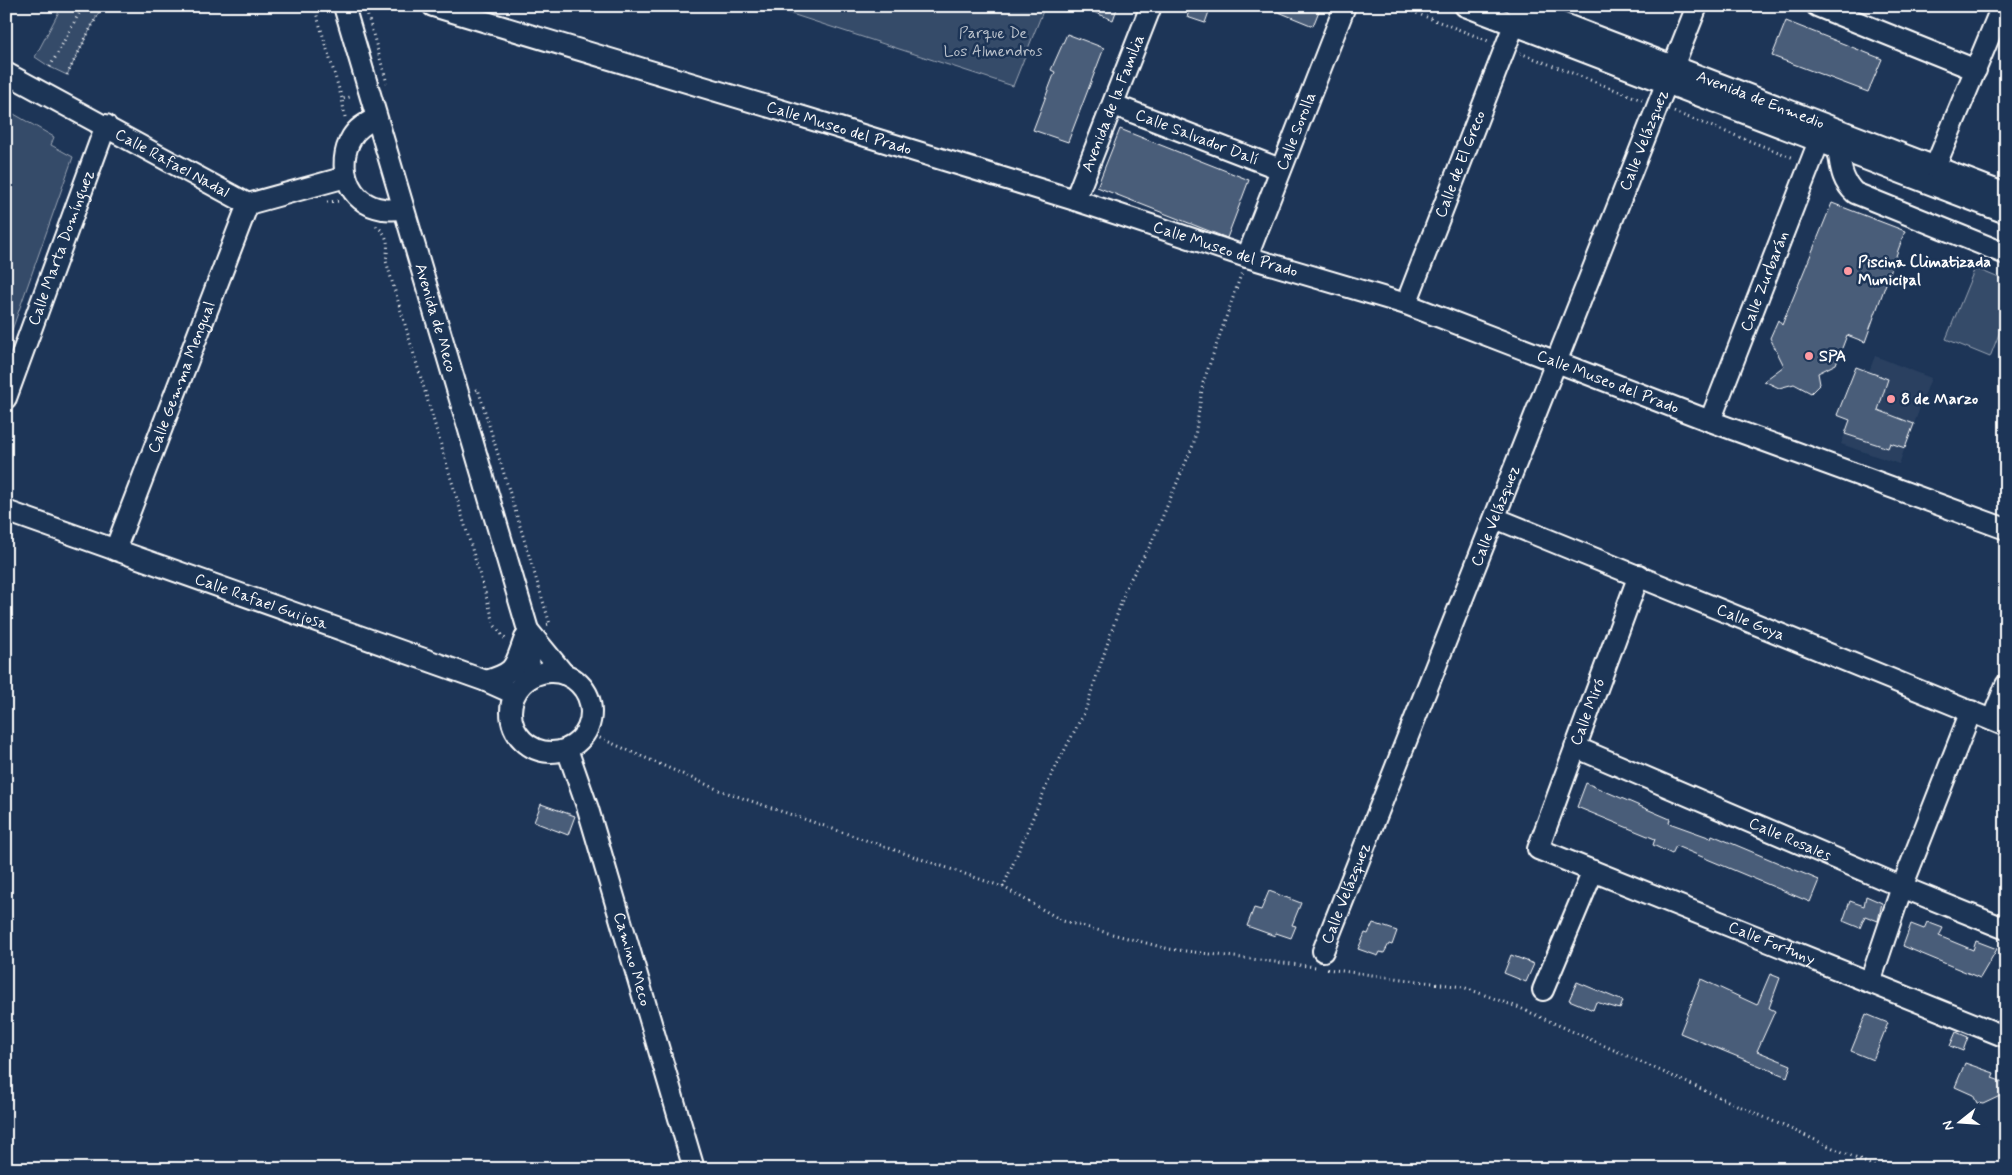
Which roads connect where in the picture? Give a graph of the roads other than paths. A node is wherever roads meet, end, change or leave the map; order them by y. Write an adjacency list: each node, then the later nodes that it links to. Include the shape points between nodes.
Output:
1 (344, 6): 14 (street, Avenida de Meco)
2 (433, 6): 22 (street, Calle Museo del Prado)
3 (1151, 6): 13 (street, Avenida de la Familia)
4 (1345, 6): 19 (street, Calle Sorolla)
5 (1465, 6): 9 (street, Avenida de Enmedio)
6 (1697, 6): 12 (street, Calle Velázquez)
7 (1817, 6): 10 (street)
8 (2002, 6): 10 (street)
9 (1516, 16): 12 (street, Avenida de Enmedio); 28 (street, Calle de El Greco)
10 (1976, 70): 18 (street)
11 (6, 73): 15 (street, Calle Rafael Nadal)
12 (1671, 75): 16 (street, Avenida de Enmedio); 18 (street, Avenida de Enmedio); 29 (street, Calle Velázquez)
13 (1114, 105): 19 (street, Calle Salvador Dalí); 22 (street, Avenida de la Familia)
14 (376, 118): 20 (street, via 362,125 352,136 344,164); 24 (street, Avenida de Meco)
15 (106, 126): 23 (street, Calle Rafael Nadal); 30 (street, Calle Marta Domínguez)
16 (1819, 141): 17 (street, Avenida de Enmedio); 31 (street, Calle Zurbarán)
17 (1838, 149): 25 (street, Avenida de Enmedio); 26 (street, Avenida de Enmedio, via 1842,175 1855,193)
18 (1935, 167): 21 (street, Avenida de Enmedio)
19 (1280, 169): 27 (street, Calle Sorolla)
20 (346, 177): 23 (street); 24 (street, via 362,200 383,209)
21 (2006, 194)
22 (1074, 200): 27 (street, Calle Museo del Prado)
23 (248, 204): 35 (street, Calle Gemma Mengual)
24 (403, 209): 37 (street, Avenida de Meco)
25 (2006, 213)
26 (2006, 254)
27 (1247, 257): 28 (street, Calle Museo del Prado)
28 (1406, 304): 29 (street, Calle Museo del Prado)
29 (1557, 362): 31 (street, Calle Museo del Prado); 33 (street, Calle Velázquez)
30 (6, 398)
31 (1710, 421): 34 (street, Calle Museo del Prado)
32 (6, 511): 35 (street, Calle Rafael Guijosa)
33 (1495, 518): 36 (street, Calle Goya); 51 (street, Calle Velázquez)
34 (2006, 529)
35 (116, 550): 40 (street, Calle Rafael Guijosa)
36 (1639, 575): 43 (street, Calle Goya); 45 (street, Calle Miró)
37 (536, 627): 38 (street, Avenida de Meco); 39 (street, Avenida de Meco); 40 (street, via 514,667 506,675)
38 (564, 674): 39 (street, via 540,673); 46 (street, via 574,679 589,698 591,715 586,732)
39 (530, 678): 42 (street)
40 (486, 682): 42 (street, Calle Rafael Guijosa)
41 (2006, 686): 44 (street)
42 (515, 694): 46 (street, via 512,722 527,744 540,751)
43 (1971, 711): 44 (street, Calle Goya); 49 (street)
44 (1999, 723)
45 (1575, 747): 47 (street, Calle Miró); 49 (street, Calle Rosales)
46 (567, 749): 55 (street, Camino Meco, via 588,809)
47 (1538, 849): 48 (street, Calle Fortuny)
48 (1593, 871): 52 (street, Calle Fortuny); 53 (street)
49 (1902, 887): 50 (street, Calle Rosales); 52 (street)
50 (2006, 929)
51 (1323, 951)
52 (1870, 982): 54 (street, Calle Fortuny)
53 (1543, 990)
54 (2006, 1037)
55 (694, 1169)

